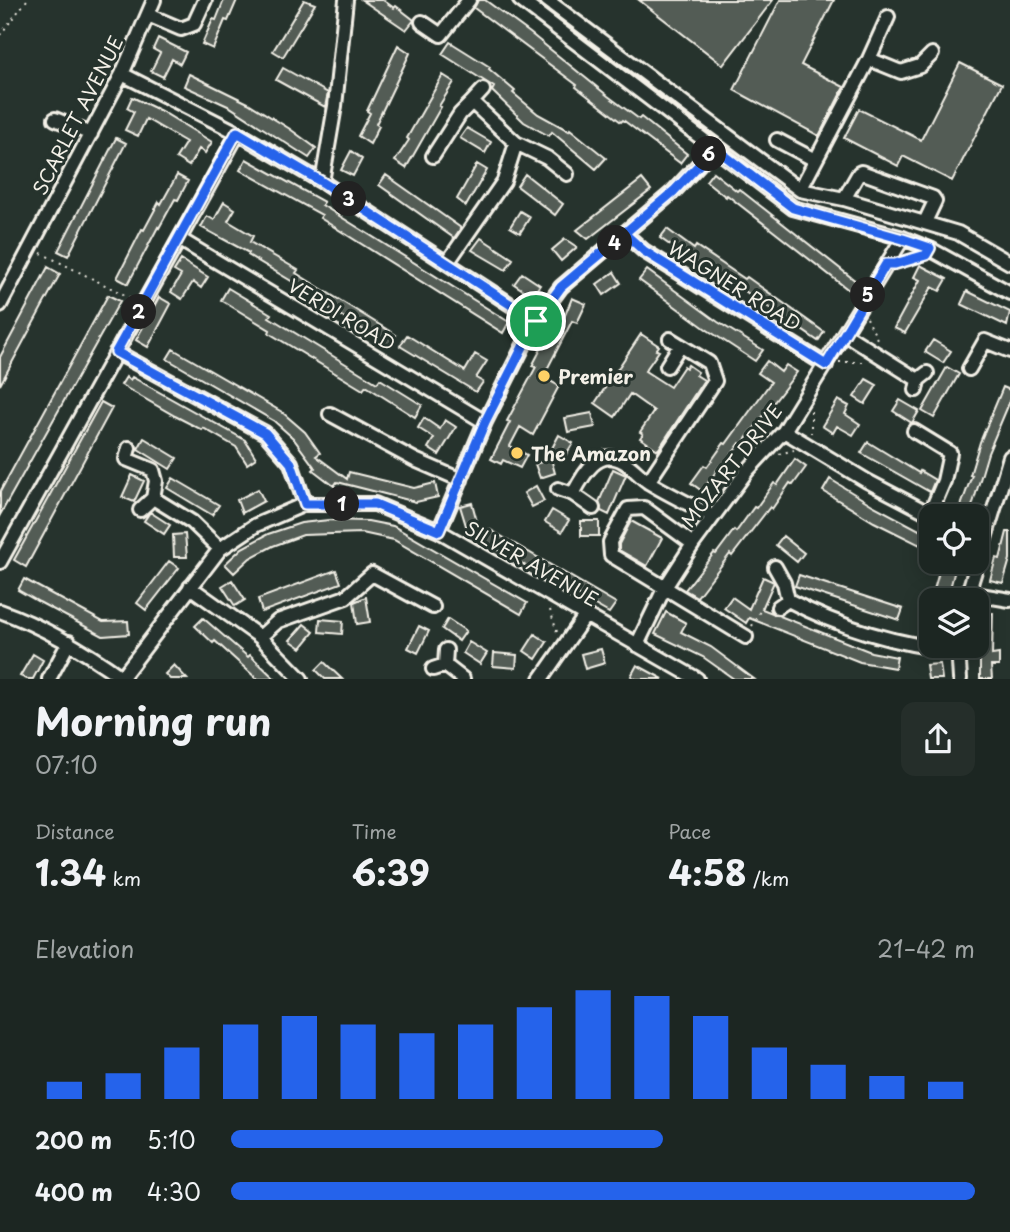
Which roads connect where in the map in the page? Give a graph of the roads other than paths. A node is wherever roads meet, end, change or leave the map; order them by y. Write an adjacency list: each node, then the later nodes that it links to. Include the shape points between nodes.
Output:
1 (154, 0): 7 (street, SCARLET AVENUE)
2 (205, 0): 7 (street, via 194,24 181,29)
3 (346, 0): 24 (street)
4 (469, 0): 9 (street, via 441,35)
5 (520, 0): 20 (street)
6 (547, 0): 25 (street)
7 (148, 15): 12 (street, SCARLET AVENUE)
8 (888, 17): 11 (street)
9 (422, 22)
10 (932, 54): 11 (street, via 920,66 901,72)
11 (869, 59): 22 (street)
12 (122, 74): 16 (street); 17 (street, SCARLET AVENUE)
13 (483, 90): 14 (street)
14 (472, 102): 19 (street); 21 (street)
15 (55, 119): 17 (street)
16 (237, 132): 24 (street); 29 (street)
17 (91, 135): 34 (street, SCARLET AVENUE)
18 (777, 139): 22 (street)
19 (516, 143): 23 (street); 31 (street, via 504,181)
20 (715, 148): 28 (street); 30 (street, via 793,208)
21 (433, 156)
22 (815, 160): 25 (street)
23 (567, 174)
24 (322, 182): 31 (street)
25 (800, 190): 26 (street)
26 (844, 199): 27 (street); 27 (street, via 862,172 933,198)
27 (925, 222): 32 (street, via 958,233)
28 (625, 234): 35 (street, via 561,287); 39 (street, WAGNER ROAD, via 644,251)
29 (179, 239): 38 (street); 44 (street, VERDI ROAD)
30 (903, 239): 33 (street, via 930,248); 36 (street, MOZART DRIVE)
31 (447, 263): 35 (street)
32 (1010, 263)
33 (1010, 293)
34 (0, 304)
35 (536, 321): 44 (street)
36 (845, 334): 39 (street, MOZART DRIVE); 42 (street)
37 (1010, 351): 41 (street, via 985,341)
38 (116, 352): 55 (street, via 265,433 291,463); 65 (street)
39 (826, 365): 45 (street, MOZART DRIVE)
40 (667, 366): 51 (street, via 675,343 709,363 715,381)
41 (969, 369)
42 (920, 381)
43 (330, 414): 50 (street)
44 (485, 422): 50 (street)
45 (784, 431): 58 (street); 60 (street, MOZART DRIVE)
46 (914, 431): 56 (street, via 950,453)
47 (129, 448): 54 (street, via 126,459 153,470)
48 (1010, 457): 49 (street)
49 (1007, 471): 61 (street)
50 (461, 480): 62 (street)
51 (648, 482): 53 (street, via 623,461 596,460 584,471); 60 (street)
52 (558, 489): 53 (street)
53 (573, 494): 57 (street)
54 (153, 498): 59 (street); 64 (street, via 192,522)
55 (305, 504): 62 (street, SILVER AVENUE, via 375,504); 64 (street, SILVER AVENUE, via 256,525)
56 (936, 504)
57 (593, 508)
58 (919, 508)
59 (140, 510)
60 (712, 516): 63 (street, MOZART DRIVE)
61 (989, 516)
62 (439, 531): 73 (street, SILVER AVENUE)
63 (693, 544): 68 (street, MOZART DRIVE); 68 (street, via 644,508 628,509 610,542 611,555)
64 (220, 549): 67 (street, SILVER AVENUE)
65 (0, 562)
66 (775, 567): 78 (street, via 784,583 783,604)
67 (190, 587): 75 (street); 81 (street, SILVER AVENUE)
68 (664, 589): 74 (street); 77 (street, MOZART DRIVE)
69 (989, 598): 70 (street)
70 (1010, 600)
71 (433, 607): 75 (street, via 372,574 349,603 278,621)
72 (0, 611): 76 (street)
73 (585, 616): 77 (street, SILVER AVENUE); 85 (street)
74 (740, 630)
75 (260, 638): 83 (street)
76 (69, 642): 81 (street); 82 (street)
77 (637, 645): 86 (street, SILVER AVENUE)
78 (919, 647)
79 (446, 650): 84 (street, via 439,667)
80 (959, 658): 87 (street)
81 (123, 678)
82 (49, 679)
83 (301, 679)
84 (463, 679)
85 (541, 679)
86 (697, 679)
87 (960, 679)

